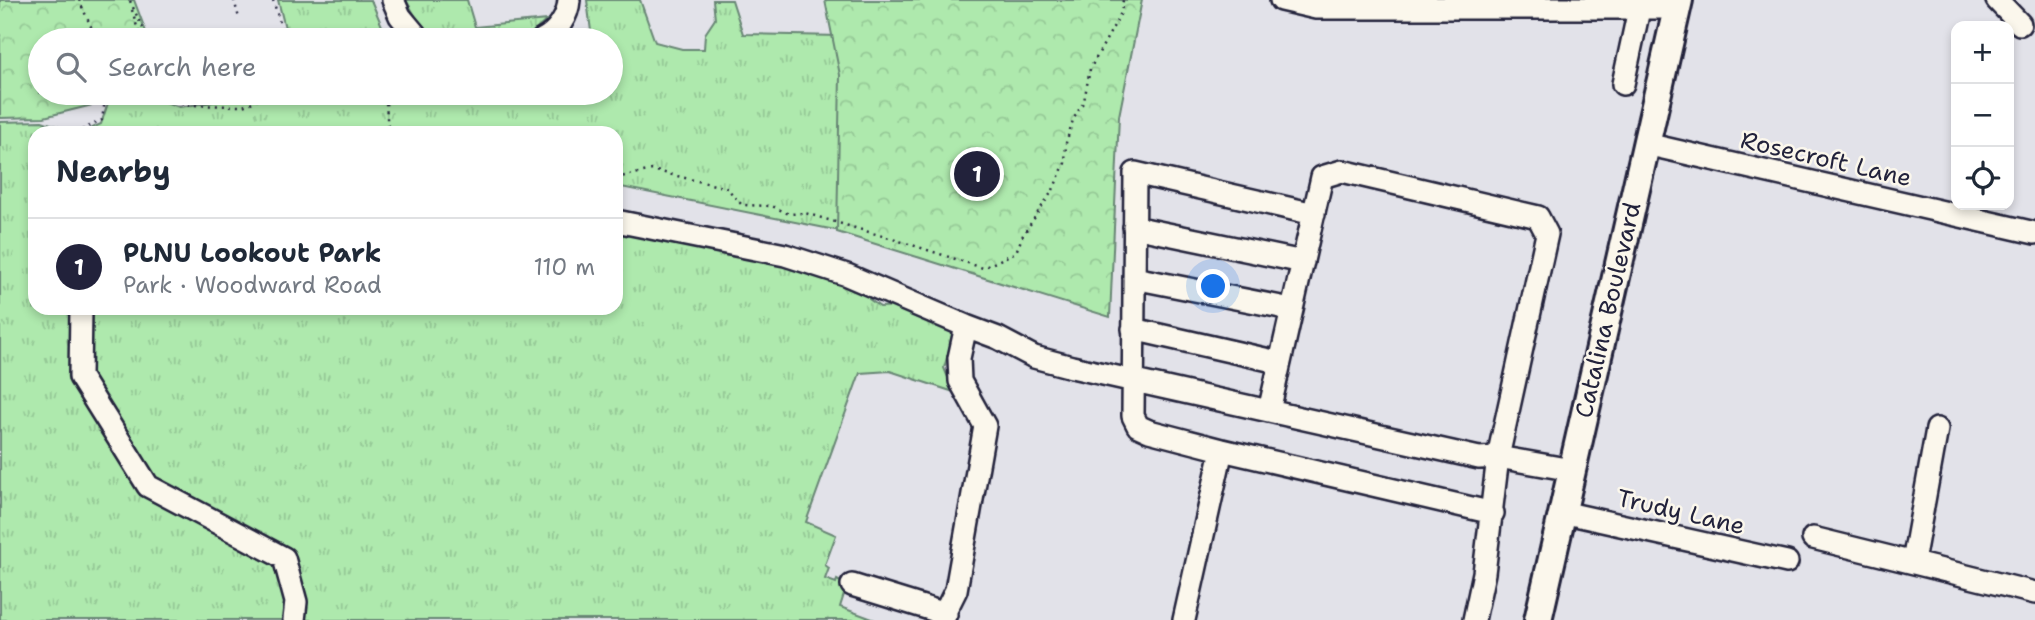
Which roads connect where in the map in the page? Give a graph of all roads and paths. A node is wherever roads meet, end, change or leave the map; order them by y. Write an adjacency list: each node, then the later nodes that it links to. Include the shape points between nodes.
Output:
1 (79, 0): 16 (path)
2 (234, 0): 14 (path)
3 (273, 0): 19 (path)
4 (393, 0): 20 (street)
5 (569, 0): 21 (street)
6 (1123, 0): 30 (path, via 1121,13 1090,69 1084,101 1073,120 1065,163 1053,190 1016,252 983,268 805,213 742,205 727,188 689,178 652,170)
7 (1281, 0): 10 (street, via 1316,8)
8 (1997, 0): 15 (street)
9 (129, 1): 17 (path); 18 (path)
10 (1371, 4): 11 (street)
11 (1508, 4): 12 (street)
12 (1640, 4): 13 (street); 22 (street)
13 (1678, 4): 29 (main road, Catalina Boulevard)
14 (239, 18)
15 (2020, 24)
16 (92, 28)
17 (137, 28)
18 (142, 28)
19 (281, 28)
20 (410, 28)
21 (556, 28)
22 (1623, 84)
23 (104, 105): 27 (path, via 102,120)
24 (185, 105): 25 (path)
25 (245, 105)
26 (386, 105): 28 (path)
27 (90, 126)
28 (388, 126)
29 (1646, 144): 34 (street, Rosecroft Lane); 47 (main road, Catalina Boulevard)
30 (623, 176)
31 (1314, 214): 33 (street, via 1135,173); 35 (street); 46 (street, via 1322,177 1342,171 1538,217 1547,234)
32 (623, 222): 39 (street, via 785,256 847,275)
33 (1134, 227): 35 (street); 36 (street)
34 (2035, 233)
35 (1303, 262): 37 (street)
36 (1134, 278): 37 (street); 40 (street)
37 (1292, 309): 41 (street)
38 (81, 315): 56 (street, via 80,377 149,486 284,558 296,602)
39 (966, 326): 42 (street, via 1034,357); 55 (street, via 958,358 960,381 985,426 956,590)
40 (1133, 328): 41 (street); 42 (street)
41 (1278, 362): 43 (street)
42 (1133, 379): 43 (street); 45 (street, via 1133,416 1138,426)
43 (1269, 411): 46 (street, via 1479,458)
44 (1937, 429): 52 (street)
45 (1222, 450): 49 (street); 57 (street)
46 (1498, 457): 47 (street); 49 (street)
47 (1572, 470): 48 (main road, Catalina Boulevard)
48 (1562, 512): 51 (street, Trudy Lane); 59 (main road, Catalina Boulevard)
49 (1493, 513): 58 (street)
50 (1813, 538): 52 (street)
51 (1787, 562)
52 (1913, 562): 54 (street)
53 (852, 585): 55 (street)
54 (2035, 593)
55 (944, 617)
56 (294, 620)
57 (1184, 620)
58 (1474, 620)
59 (1538, 620)

